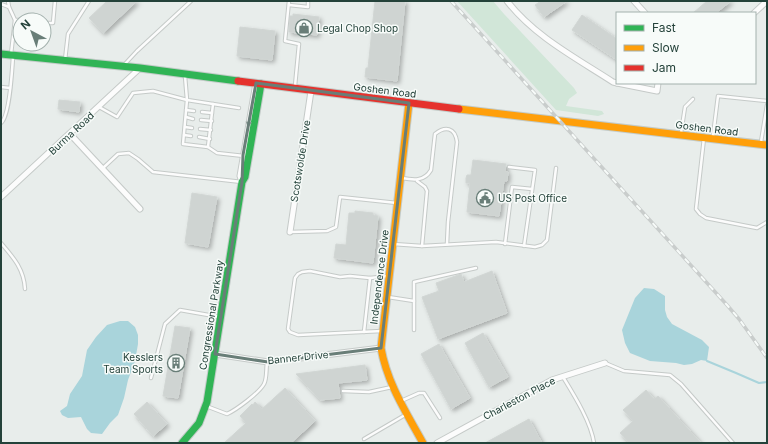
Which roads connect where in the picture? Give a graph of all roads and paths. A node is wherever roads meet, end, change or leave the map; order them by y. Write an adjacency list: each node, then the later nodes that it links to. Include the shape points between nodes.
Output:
1 (8, 1): 12 (lane)
2 (55, 1): 16 (lane)
3 (89, 1): 20 (lane, via 68,34)
4 (191, 1): 21 (lane)
5 (289, 1): 11 (lane)
6 (308, 1): 11 (lane, via 308,7)
7 (507, 1): 25 (street, via 536,32)
8 (634, 1): 13 (street)
9 (767, 1): 14 (street)
10 (1, 4): 12 (lane)
11 (288, 5): 30 (lane, via 285,41 299,44)
12 (9, 7): 15 (lane)
13 (644, 12)
14 (755, 12)
15 (12, 14)
16 (52, 24)
17 (12, 52): 19 (lane)
18 (1, 54): 19 (main road, Goshen Road)
19 (12, 55): 20 (main road, Goshen Road); 29 (lane)
20 (65, 60): 21 (main road, Goshen Road)
21 (122, 66): 22 (main road, Goshen Road)
22 (140, 68): 23 (main road, Goshen Road); 38 (street, Burma Road)
23 (185, 74): 24 (main road, Goshen Road); 33 (lane)
24 (258, 83): 30 (main road, Goshen Road); 63 (main road, Congressional Parkway)
25 (616, 83)
26 (623, 84): 27 (street, via 657,90)
27 (658, 84)
28 (1, 87): 29 (lane)
29 (10, 88): 48 (lane, via 6,116)
30 (294, 89): 31 (main road, Goshen Road)
31 (311, 91): 35 (main road, Goshen Road); 75 (street, Scotswolde Drive)
32 (692, 99): 55 (lane, via 685,107)
33 (187, 100): 36 (lane); 38 (lane, via 153,91 133,93 117,117); 40 (lane)
34 (767, 101): 60 (lane, via 718,96)
35 (409, 103): 55 (main road, Goshen Road); 67 (main road, Independence Drive)
36 (213, 104): 39 (lane); 43 (lane)
37 (767, 105): 61 (lane)
38 (99, 107): 53 (street, Burma Road)
39 (239, 108)
40 (186, 110): 41 (lane); 44 (lane)
41 (194, 111)
42 (202, 112): 43 (lane)
43 (212, 113): 47 (lane)
44 (186, 117): 45 (lane); 49 (lane)
45 (193, 118)
46 (201, 120): 47 (lane)
47 (212, 121): 52 (lane)
48 (1, 123)
49 (185, 127): 50 (lane); 54 (lane)
50 (192, 128)
51 (200, 129): 52 (lane)
52 (211, 130): 59 (lane)
53 (70, 134): 66 (street); 71 (street, Burma Road)
54 (184, 135): 56 (lane); 62 (lane, via 183,144)
55 (681, 135): 58 (main road, Goshen Road)
56 (191, 136)
57 (199, 137): 59 (lane)
58 (704, 138): 60 (main road, Goshen Road); 74 (lane, via 696,209 706,218 757,228)
59 (210, 139): 62 (lane)
60 (712, 139): 61 (main road, Goshen Road)
61 (764, 145)
62 (208, 147): 63 (lane, via 217,154)
63 (246, 156): 69 (main road, Congressional Parkway, via 245,177)
64 (509, 167): 70 (lane, via 535,170)
65 (556, 168): 81 (lane, via 547,240 535,247)
66 (103, 169): 69 (lane, via 118,154 129,153 153,172); 73 (street)
67 (401, 178): 68 (lane); 72 (main road, Independence Drive)
68 (416, 180): 78 (lane, via 431,170 435,134 441,129 448,129 456,137 457,142); 80 (lane, via 427,191)
69 (242, 182): 88 (main road, Congressional Parkway)
70 (532, 189): 79 (lane, via 512,187); 81 (lane)
71 (1, 197)
72 (398, 203): 75 (lane, via 340,197 336,227 327,231); 77 (main road, Independence Drive)
73 (140, 209)
74 (767, 222)
75 (290, 232)
76 (1, 243): 85 (lane, via 25,277)
77 (393, 244): 80 (lane); 83 (main road, Independence Drive)
78 (447, 244): 79 (lane); 80 (lane)
79 (505, 244): 81 (lane)
80 (422, 246)
81 (524, 246)
82 (476, 268): 87 (lane, via 414,282)
83 (389, 276): 84 (lane); 86 (main road, Independence Drive)
84 (370, 278): 91 (lane); 91 (lane, via 340,277 310,271 298,274 295,278 288,329 298,335)
85 (25, 289)
86 (387, 297): 87 (lane); 90 (main road, Independence Drive)
87 (414, 301): 89 (lane)
88 (221, 317): 93 (main road, Congressional Parkway); 97 (lane, via 180,310 165,324)
89 (414, 330)
90 (383, 331): 91 (lane); 92 (main road, Independence Drive)
91 (364, 332)
92 (381, 348): 94 (street, Banner Drive); 98 (main road, Independence Drive, via 382,362)
93 (215, 354): 94 (street, Banner Drive); 101 (main road, Congressional Parkway)
94 (268, 362): 101 (lane, via 264,384 234,411 227,414)
95 (605, 363): 96 (street, Charleston Place); 109 (lane, via 624,371 670,375)
96 (562, 376): 107 (street, Charleston Place); 108 (lane, via 575,397 593,435)
97 (151, 378)
98 (393, 387): 99 (lane, via 369,392); 100 (main road, Independence Drive)
99 (343, 391)
100 (400, 401): 102 (main road, Independence Drive); 103 (lane, via 424,393)
101 (206, 406): 105 (main road, Congressional Parkway, via 199,423)
102 (407, 413): 104 (lane); 106 (main road, Independence Drive)
103 (440, 418)
104 (364, 439)
105 (182, 443)
106 (423, 443)
107 (437, 443)
108 (594, 443)
109 (733, 443)

